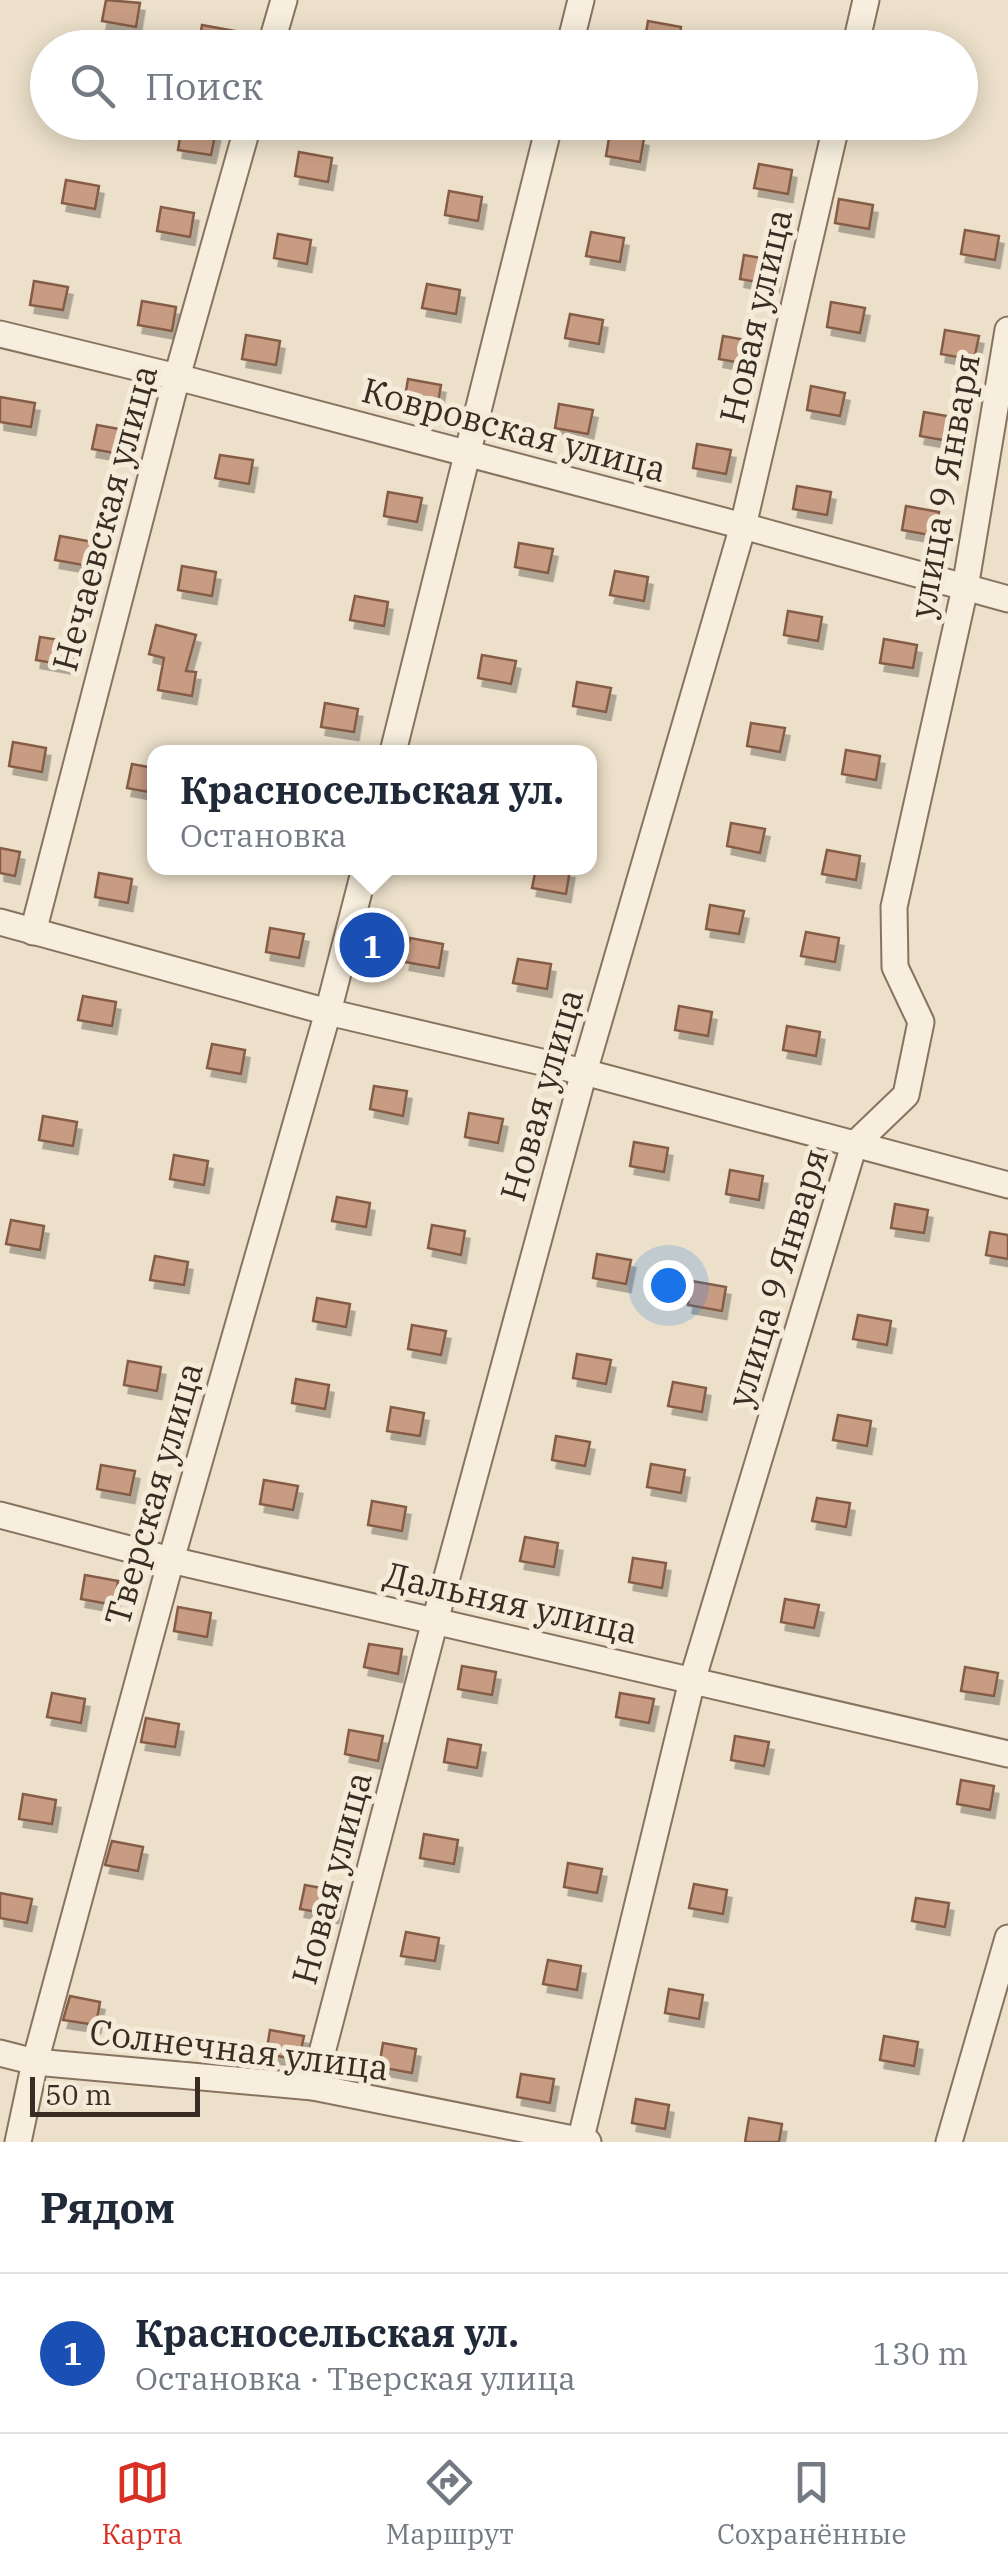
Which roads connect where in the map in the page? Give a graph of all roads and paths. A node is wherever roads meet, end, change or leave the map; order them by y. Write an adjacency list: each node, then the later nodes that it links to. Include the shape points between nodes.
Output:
1 (284, 0): 4 (street)
2 (580, 0): 5 (street)
3 (866, 0): 6 (street)
4 (275, 30)
5 (573, 30)
6 (859, 30)
7 (244, 140): 12 (street, Нечаевская улица)
8 (545, 140): 13 (street)
9 (833, 140): 14 (street, Новая улица)
10 (1008, 330): 15 (street, улица 9 Января)
11 (0, 334): 12 (street, Ковровская улица)
12 (178, 377): 13 (street, Ковровская улица); 20 (street, Нечаевская улица)
13 (466, 455): 14 (street, Ковровская улица); 17 (street)
14 (743, 526): 15 (street, Ковровская улица); 22 (street, Новая улица)
15 (965, 588): 16 (street, Ковровская улица); 23 (street, улица 9 Января, via 894,907 895,968 921,1022 906,1095)
16 (1008, 599)
17 (395, 745)
18 (363, 875): 21 (street, Тверская улица)
19 (0, 922): 20 (street)
20 (32, 932): 21 (street)
21 (328, 1012): 22 (street); 26 (street, Тверская улица)
22 (584, 1072): 23 (street); 27 (street, Новая улица)
23 (854, 1145): 24 (street); 28 (street, улица 9 Января)
24 (1008, 1184)
25 (0, 1516): 26 (street, Дальняя улица)
26 (170, 1560): 27 (street, Дальняя улица); 32 (street, Тверская улица)
27 (435, 1621): 28 (street, Дальняя улица); 33 (street, Новая улица)
28 (692, 1681): 29 (street, Дальняя улица); 35 (street, улица 9 Января)
29 (1008, 1754)
30 (1008, 1938): 36 (street)
31 (0, 2053): 32 (street, Солнечная улица)
32 (35, 2062): 33 (street, Солнечная улица); 34 (street, Тверская улица)
33 (313, 2087): 35 (street, Солнечная улица)
34 (18, 2142)
35 (583, 2142)
36 (950, 2142)

